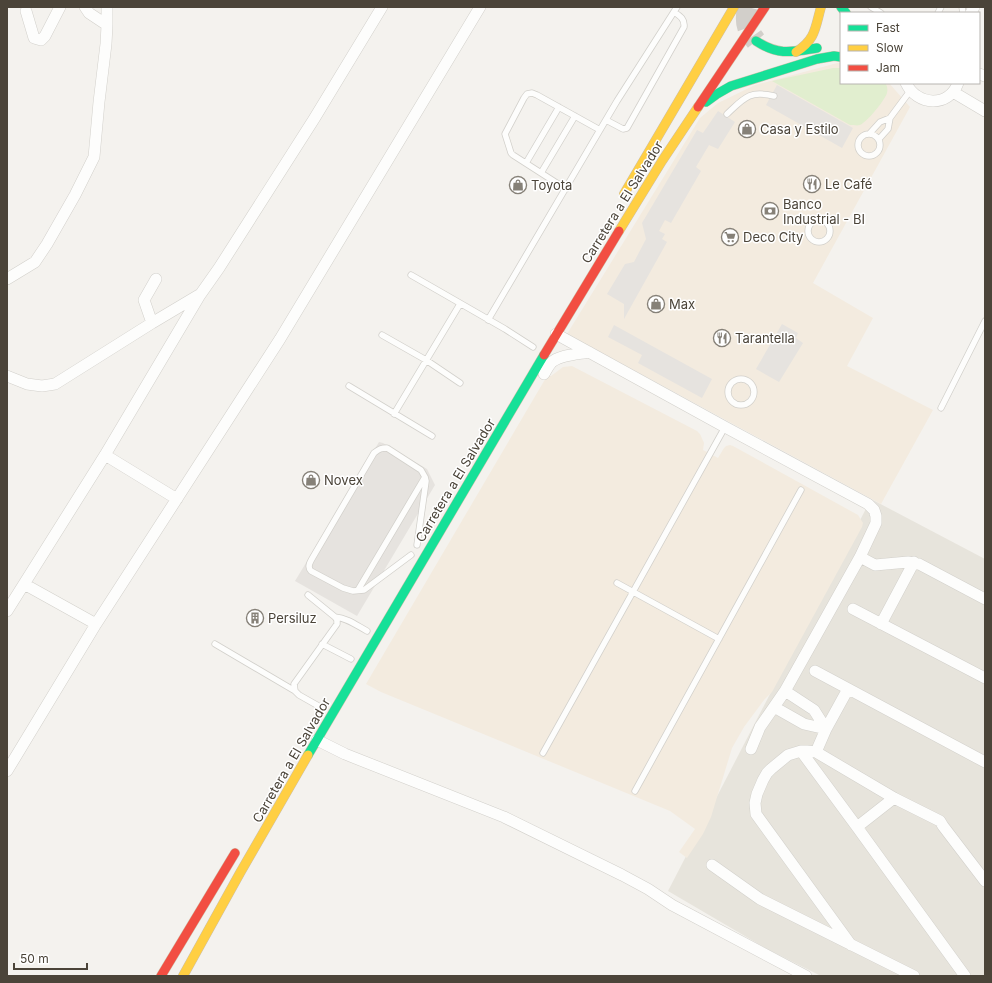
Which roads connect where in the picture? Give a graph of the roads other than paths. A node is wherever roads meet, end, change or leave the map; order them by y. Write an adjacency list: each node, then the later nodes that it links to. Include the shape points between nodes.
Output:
1 (60, 7): 10 (street, via 41,40 34,38)
2 (84, 7): 11 (street)
3 (107, 7): 11 (street)
4 (382, 7): 37 (street, via 314,119)
5 (480, 7): 59 (street, via 280,339)
6 (734, 7): 32 (highway, Carretera a El Salvador)
7 (765, 7): 20 (highway, Carretera a El Salvador)
8 (821, 7): 14 (highway, via 814,34 805,46)
9 (675, 9): 25 (lane); 25 (lane, via 685,23 684,27 627,128 619,128)
10 (26, 11)
11 (107, 25): 35 (street, via 94,157 72,201 35,262)
12 (756, 41): 14 (highway, via 774,51)
13 (825, 46): 14 (highway)
14 (796, 52)
15 (840, 57): 20 (highway, via 817,59 731,86)
16 (908, 87): 17 (street, via 926,101 945,98); 24 (lane)
17 (956, 88): 21 (street)
18 (774, 96): 22 (lane, via 753,94 744,98)
19 (559, 107): 23 (lane); 29 (lane); 29 (lane, via 532,93 524,98 505,134 513,155)
20 (696, 110): 42 (highway, Carretera a El Salvador)
21 (985, 111)
22 (727, 114)
23 (575, 116): 26 (lane); 30 (lane)
24 (890, 118): 27 (lane, via 880,122); 28 (lane, via 888,129)
25 (606, 120): 26 (lane)
26 (600, 130): 31 (lane)
27 (870, 133): 28 (lane); 28 (lane, via 863,135 858,141 858,148 863,154 870,156 877,153)
28 (879, 139)
29 (526, 163): 30 (lane)
30 (541, 173): 31 (lane)
31 (566, 189): 39 (lane)
32 (621, 199)
33 (830, 230): 33 (lane, via 827,224 817,220 810,224 807,231 813,241 820,243 829,237)
34 (411, 275): 38 (lane)
35 (7, 279)
36 (156, 279): 41 (street, via 144,300)
37 (200, 295): 41 (street); 56 (street)
38 (460, 304): 39 (lane); 46 (lane)
39 (488, 320): 44 (lane)
40 (985, 321): 52 (lane)
41 (152, 323): 47 (street, via 55,384 27,384)
42 (556, 334): 45 (street); 50 (highway, Carretera a El Salvador)
43 (382, 335): 46 (lane)
44 (533, 348)
45 (589, 352): 50 (street, via 552,362 537,386); 54 (street)
46 (426, 360): 48 (lane); 53 (lane)
47 (7, 376)
48 (460, 383)
49 (349, 386): 53 (lane)
50 (520, 394): 90 (highway, Carretera a El Salvador)
51 (755, 394): 51 (lane, via 750,382 742,379 733,381 728,394 732,402 740,406 748,404)
52 (940, 408)
53 (394, 414): 55 (lane)
54 (725, 427): 63 (street, via 868,504 874,510 876,523); 69 (lane)
55 (432, 436)
56 (105, 455): 59 (street); 67 (street)
57 (425, 477): 61 (lane); 68 (lane); 68 (lane, via 421,470 387,448 374,453 309,564 311,571 343,588)
58 (801, 490): 78 (lane)
59 (177, 499): 75 (street)
60 (429, 524): 61 (highway, Carretera a El Salvador)
61 (417, 545): 62 (highway, Carretera a El Salvador)
62 (411, 555): 65 (highway, Carretera a El Salvador); 68 (lane, via 364,590)
63 (860, 557): 64 (street, via 875,565); 86 (street)
64 (914, 562): 71 (street); 76 (street)
65 (400, 574)
66 (617, 583): 69 (lane)
67 (24, 584): 73 (street); 75 (street)
68 (358, 590)
69 (633, 591): 78 (lane); 94 (lane)
70 (308, 595): 74 (lane)
71 (985, 599)
72 (853, 609): 76 (street)
73 (7, 611)
74 (335, 617): 77 (lane); 80 (lane, via 337,624)
75 (96, 624): 96 (street)
76 (881, 624): 83 (street)
77 (367, 631)
78 (719, 639): 97 (lane)
79 (215, 644): 85 (lane)
80 (322, 644): 81 (lane); 85 (lane, via 294,684)
81 (350, 659)
82 (815, 671): 84 (street)
83 (985, 678)
84 (848, 689): 89 (street); 95 (street)
85 (294, 691): 88 (lane)
86 (785, 691): 87 (street); 89 (street, via 814,710)
87 (774, 707): 89 (street, via 804,724); 91 (street, via 760,727)
88 (322, 708)
89 (826, 729): 93 (street)
90 (317, 740): 102 (highway, Carretera a El Salvador); 110 (street, via 345,754 511,821 622,875 672,905)
91 (751, 749)
92 (800, 751): 93 (street); 99 (street); 105 (street, via 788,755 767,774 755,803 756,814)
93 (816, 752): 98 (street)
94 (543, 753)
95 (985, 762)
96 (7, 771)
97 (635, 791)
98 (894, 798): 99 (street); 104 (street, via 940,821)
99 (857, 827): 112 (street)
100 (240, 846): 103 (highway)
101 (712, 865): 105 (street, via 760,900)
102 (240, 874): 108 (highway, Carretera a El Salvador); 109 (highway)
103 (220, 878): 106 (highway); 107 (highway)
104 (985, 881)
105 (851, 945): 111 (street)
106 (162, 976)
107 (169, 976)
108 (183, 976)
109 (192, 976)
110 (806, 976)
111 (914, 976)
112 (965, 976)

